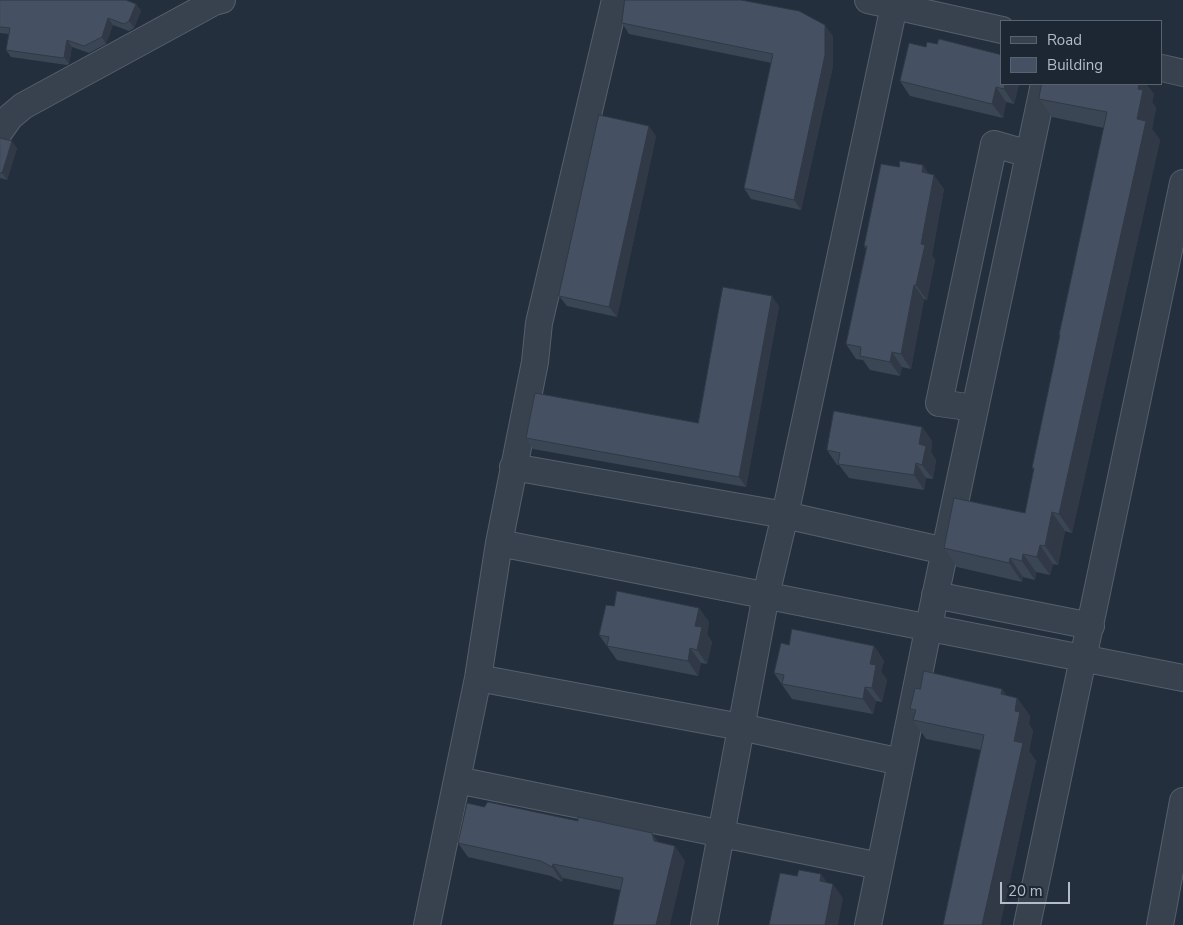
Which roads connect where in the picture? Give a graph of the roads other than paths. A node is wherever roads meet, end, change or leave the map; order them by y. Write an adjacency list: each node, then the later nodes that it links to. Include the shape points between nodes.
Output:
1 (222, 0): 9 (street, via 23,106)
2 (614, 0): 13 (street, via 538,323 535,362)
3 (868, 0): 4 (street)
4 (894, 6): 5 (street); 14 (street)
5 (1000, 30)
6 (1163, 68): 7 (street)
7 (1183, 73)
8 (1044, 85): 10 (street)
9 (0, 132)
10 (1029, 154): 12 (street); 12 (street, via 994,144 939,403)
11 (1183, 183): 19 (street)
12 (975, 408): 16 (street)
13 (513, 468): 14 (street); 15 (street)
14 (785, 516): 16 (street); 17 (street)
15 (499, 543): 17 (street); 22 (street)
16 (945, 551): 18 (street)
17 (766, 595): 20 (street); 24 (street)
18 (935, 595): 19 (street); 20 (street)
19 (1091, 626): 21 (street)
20 (928, 630): 21 (street); 25 (street)
21 (1084, 660): 23 (street); 33 (street)
22 (478, 678): 24 (street); 26 (street)
23 (1183, 678)
24 (741, 727): 25 (street); 28 (street)
25 (901, 762): 29 (street)
26 (457, 780): 28 (street); 30 (street)
27 (1183, 801): 34 (street)
28 (721, 833): 29 (street); 31 (street)
29 (880, 866): 32 (street)
30 (427, 925)
31 (704, 925)
32 (868, 925)
33 (1027, 925)
34 (1160, 925)

